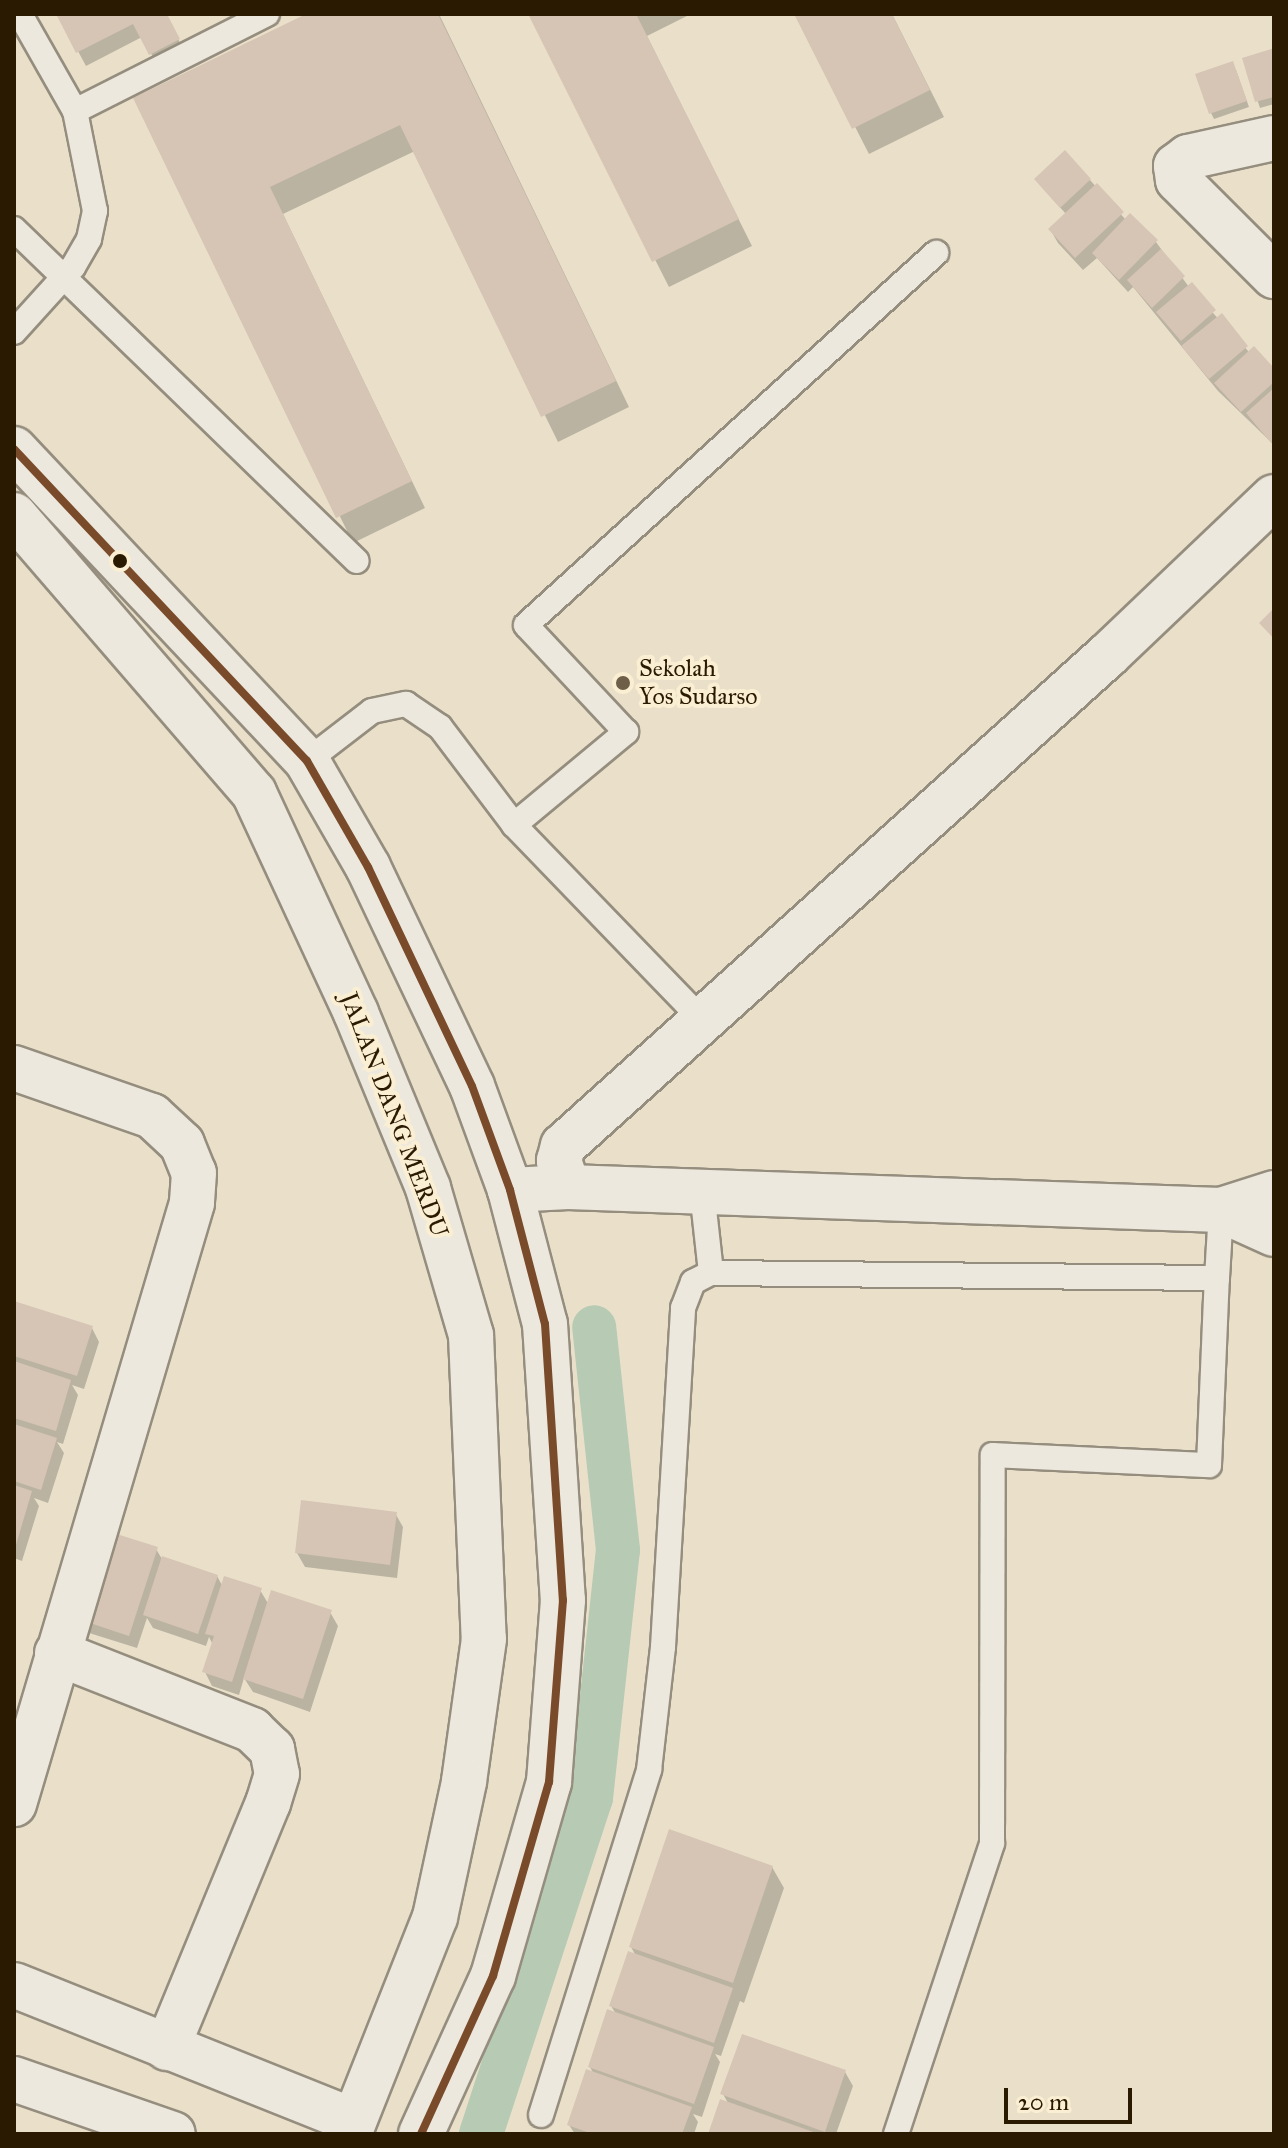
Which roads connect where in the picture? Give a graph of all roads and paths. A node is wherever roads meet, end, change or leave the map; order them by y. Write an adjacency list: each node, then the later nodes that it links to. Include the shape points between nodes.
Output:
1 (20, 14): 3 (lane)
2 (267, 14): 3 (lane)
3 (75, 111): 8 (lane, via 95,211 89,239)
4 (1274, 138): 7 (street, via 1188,157 1176,166 1178,180)
5 (14, 229): 8 (lane)
6 (936, 253): 16 (lane, via 526,625 626,732)
7 (1274, 276)
8 (64, 281): 9 (lane); 13 (lane)
9 (14, 332)
10 (14, 449): 14 (street)
11 (1274, 497): 17 (street)
12 (14, 515): 15 (street, JALAN DANG MERDU)
13 (356, 561)
14 (307, 761): 15 (street); 16 (lane, via 372,711 406,704 440,727); 20 (street, via 368,867 472,1086)
15 (254, 793): 33 (street, JALAN DANG MERDU, via 356,1013 428,1188 471,1335 484,1639 464,1782 435,1917)
16 (514, 825): 17 (lane)
17 (703, 1021): 19 (street, via 563,1146 559,1161)
18 (14, 1068): 27 (street, via 152,1116 182,1144 194,1173 192,1203)
19 (568, 1187): 20 (street); 21 (street)
20 (510, 1190): 35 (street, via 545,1324 563,1600 549,1782 493,1976)
21 (702, 1191): 23 (street); 25 (lane)
22 (1274, 1193): 23 (street)
23 (1221, 1210): 24 (street); 26 (lane)
24 (1274, 1234)
25 (711, 1273): 26 (lane); 32 (lane, via 693,1282 683,1308 663,1647 649,1770)
26 (1217, 1278): 36 (lane, via 1209,1465 993,1455 992,1843)
27 (57, 1653): 28 (street); 30 (street, via 252,1730 272,1749 277,1774 268,1803)
28 (14, 1804)
29 (14, 1985): 30 (street)
30 (167, 2048): 33 (street)
31 (14, 2079): 34 (street)
32 (541, 2115)
33 (351, 2128)
34 (173, 2134)
35 (421, 2134)
36 (896, 2134)

